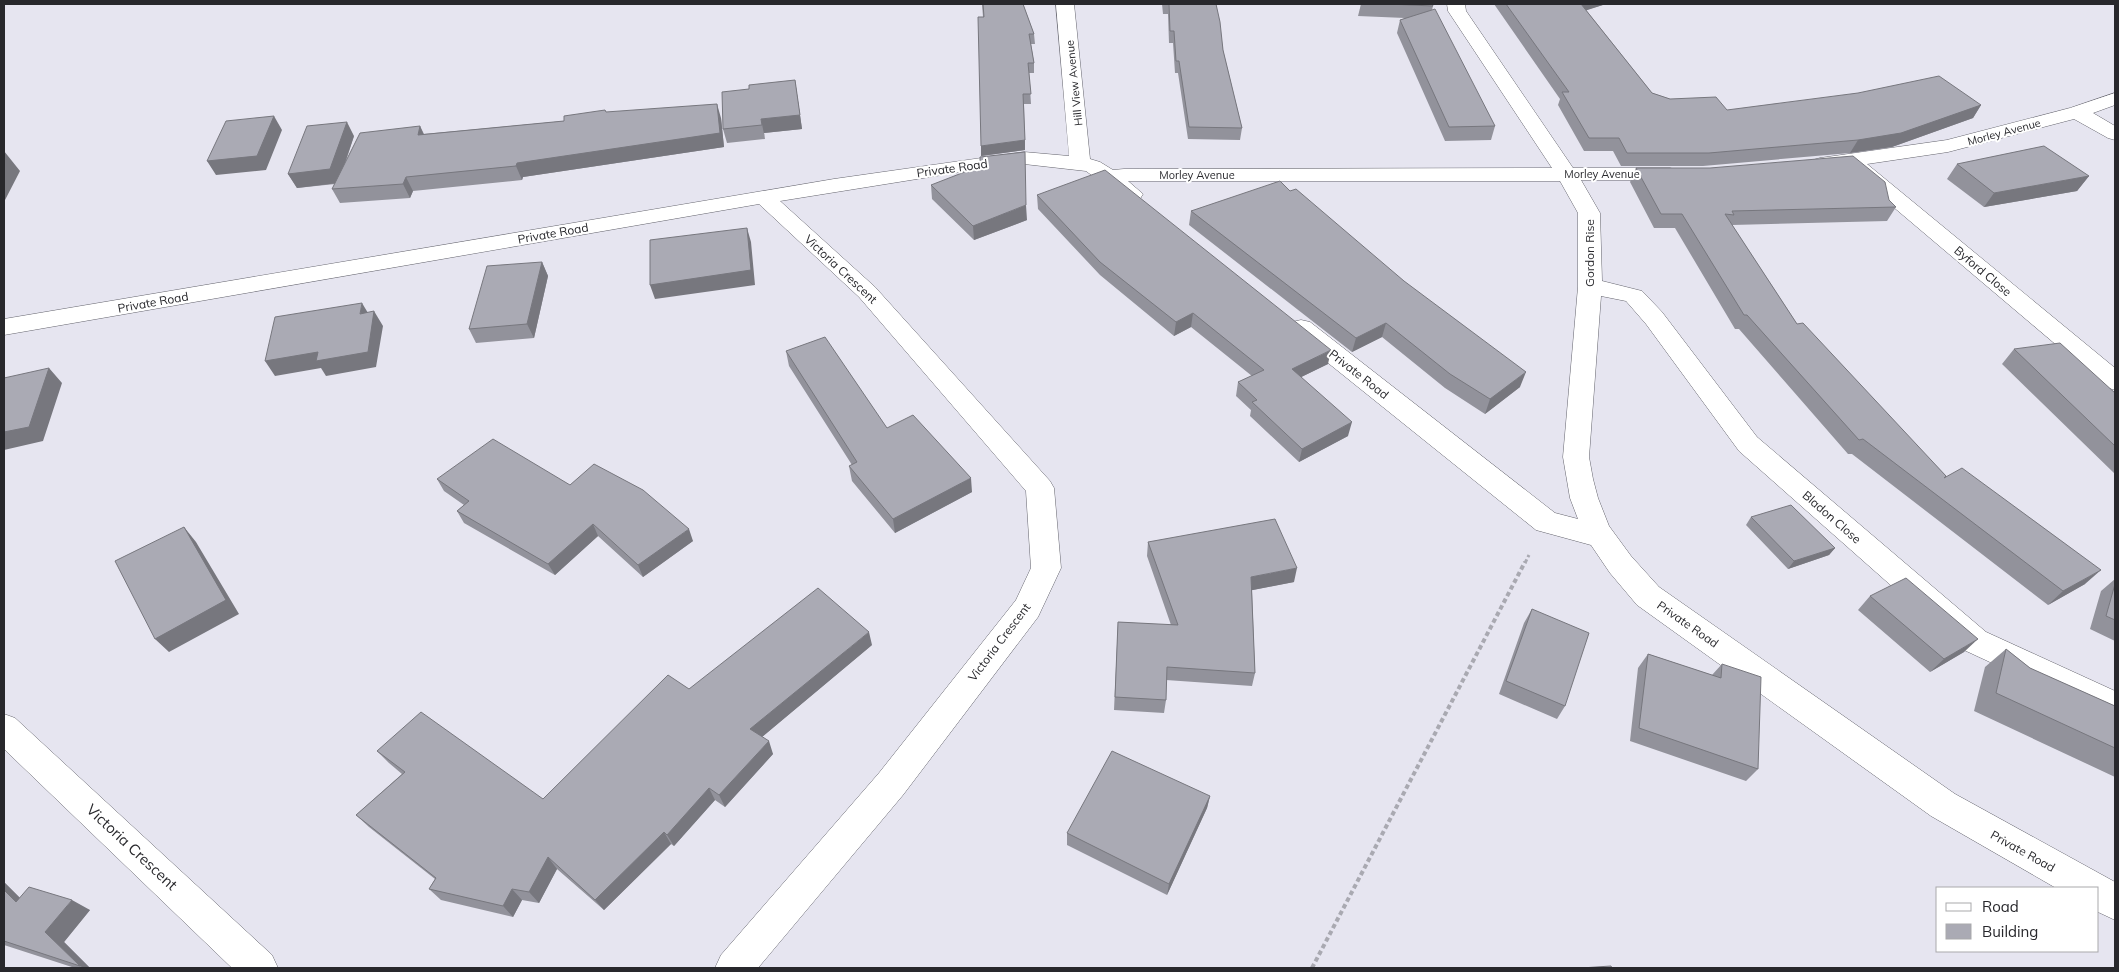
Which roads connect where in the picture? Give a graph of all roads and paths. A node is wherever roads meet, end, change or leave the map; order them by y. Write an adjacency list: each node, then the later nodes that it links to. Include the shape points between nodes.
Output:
1 (1066, 4): 7 (street, Hill View Avenue)
2 (1456, 4): 9 (street, Gordon Rise, via 1457,12)
3 (2115, 99): 4 (street, Morley Avenue)
4 (2077, 112): 5 (street); 6 (street, Morley Avenue, via 1948,146)
5 (2115, 134)
6 (1850, 160): 8 (street, Morley Avenue); 17 (street, Byford Close)
7 (1080, 163): 11 (street, Private Road, via 1093,166); 12 (street, Private Road, via 1024,158)
8 (1798, 166)
9 (1566, 174): 10 (street, Morley Avenue); 11 (street, Morley Avenue); 14 (street, Gordon Rise, via 1589,213)
10 (1694, 174)
11 (1111, 177): 13 (street, Private Road)
12 (763, 197): 16 (street, Private Road); 26 (street, Victoria Crescent, via 867,292 1040,488 1046,568 1026,608 891,784)
13 (1150, 208)
14 (1590, 287): 19 (street, Gordon Rise, via 1576,457 1578,482); 20 (street, Bladon Close, via 1634,296 1748,444 1975,641)
15 (1282, 313): 18 (street, Private Road)
16 (4, 327)
17 (2115, 382)
18 (1546, 522): 19 (street, Private Road); 27 (path)
19 (1600, 536): 22 (street, Private Road, via 1648,596 1943,806)
20 (2115, 706)
21 (4, 728): 25 (street, Victoria Crescent)
22 (2088, 887)
23 (2099, 893): 24 (street)
24 (2115, 902)
25 (259, 968)
26 (734, 968)
27 (1312, 968)

